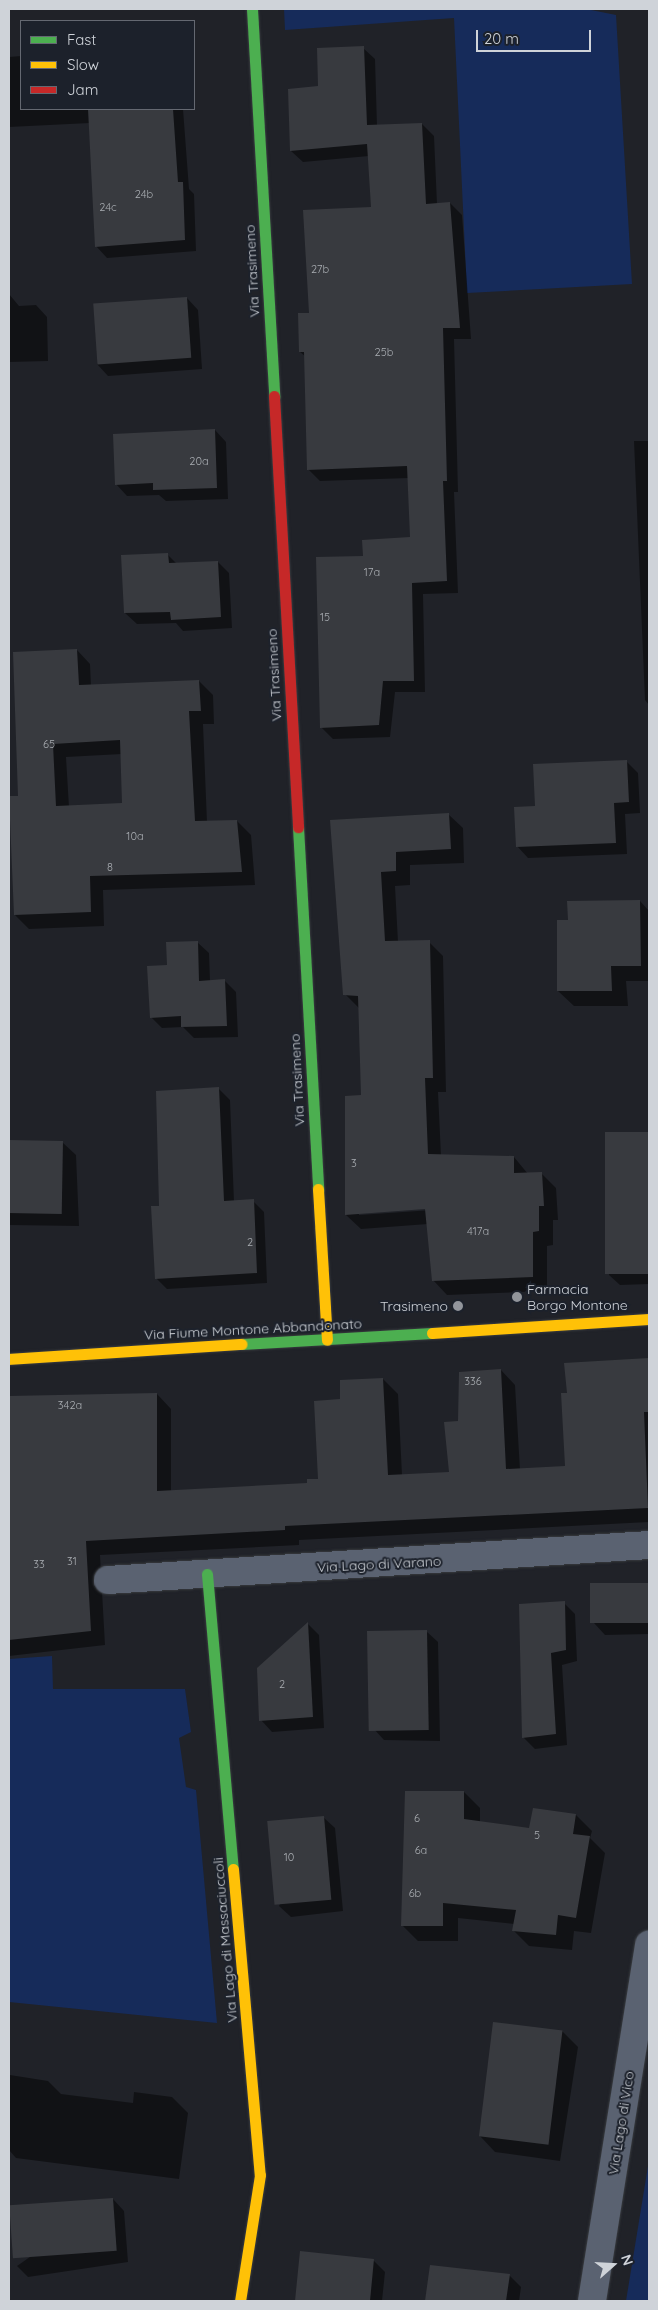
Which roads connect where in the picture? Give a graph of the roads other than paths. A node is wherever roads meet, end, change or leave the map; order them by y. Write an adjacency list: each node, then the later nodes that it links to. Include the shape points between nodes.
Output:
1 (252, 9): 3 (street, Via Trasimeno)
2 (649, 1320): 3 (street, Via Fiume Montone Abbandonato)
3 (327, 1340): 4 (street, Via Fiume Montone Abbandonato)
4 (9, 1359)
5 (649, 1546): 6 (street, Via Lago di Varano)
6 (207, 1574): 7 (street, Via Lago di Varano); 9 (street, Via Lago di Massaciuccoli, via 260,2175)
7 (108, 1580)
8 (649, 1945): 10 (street, Via Lago di Vico)
9 (240, 2301)
10 (592, 2301)

